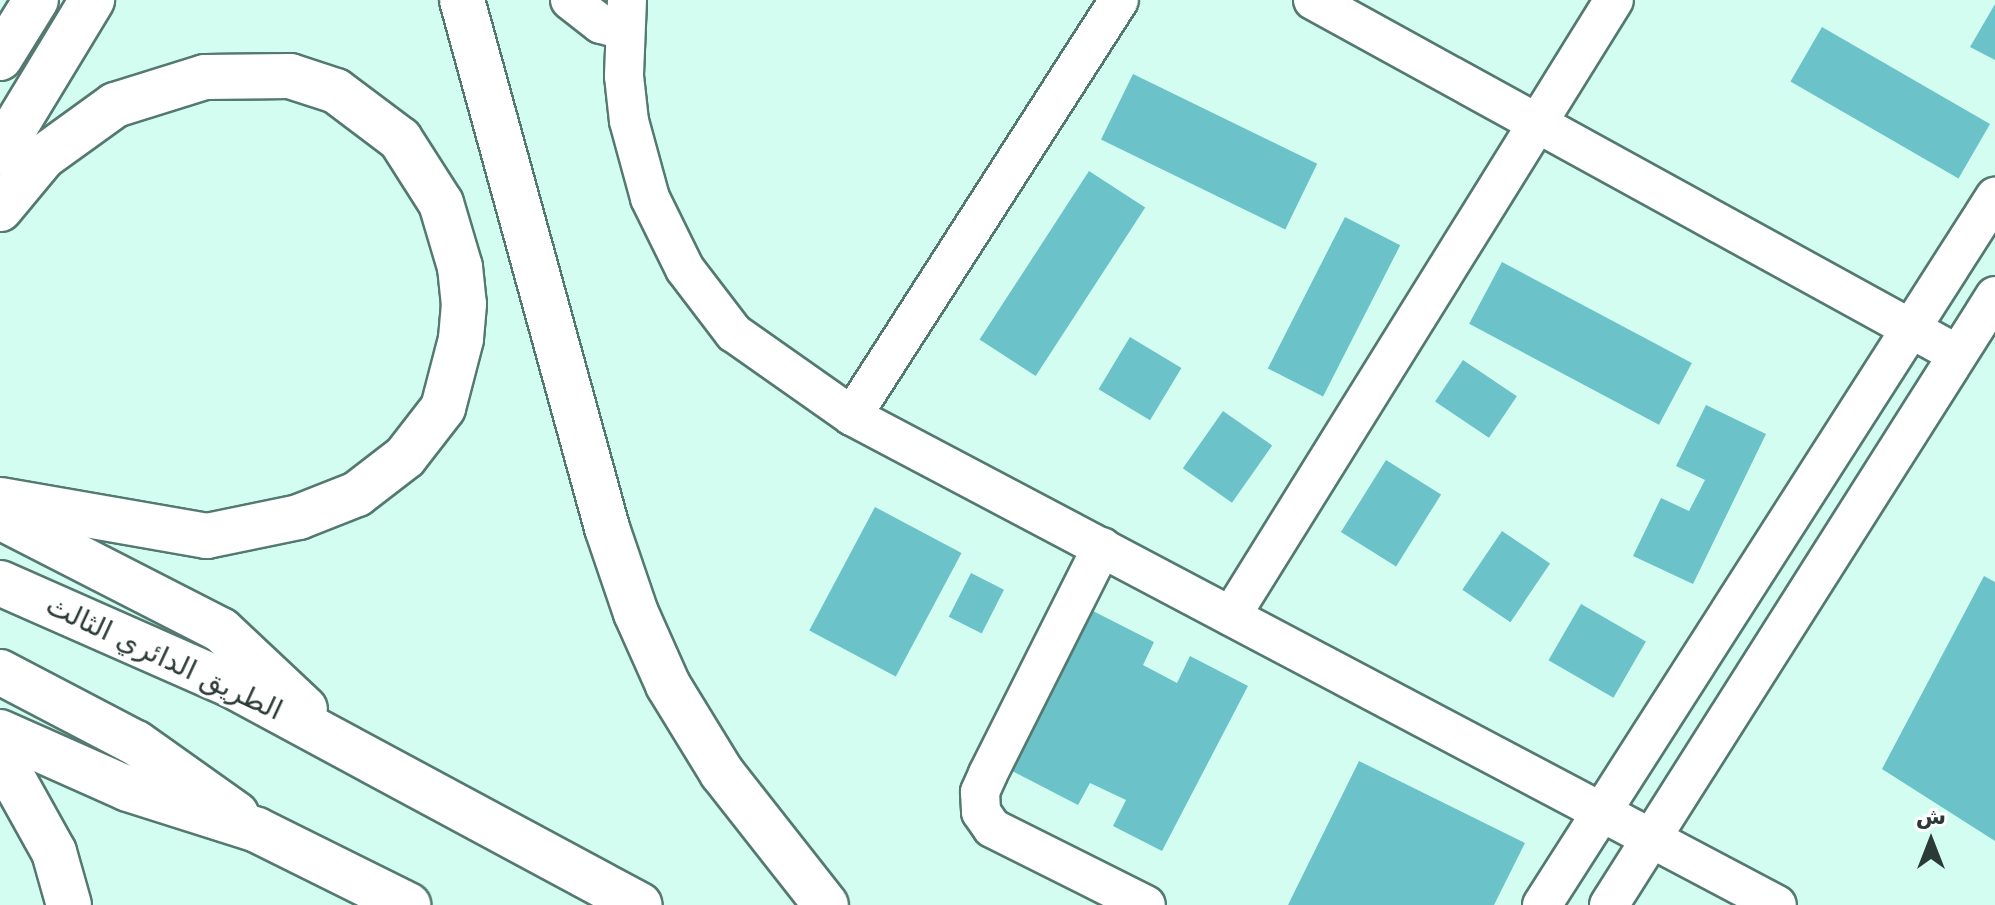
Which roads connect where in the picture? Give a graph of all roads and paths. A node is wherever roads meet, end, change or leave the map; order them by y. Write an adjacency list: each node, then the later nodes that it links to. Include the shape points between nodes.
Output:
1 (36, 0): 9 (highway)
2 (92, 0): 11 (highway)
3 (462, 0): 33 (highway, via 607,528 636,613 668,685 722,773)
4 (570, 0): 8 (street, via 601,24)
5 (1119, 0): 17 (street)
6 (1313, 0): 10 (street)
7 (1614, 0): 10 (street)
8 (625, 15): 17 (street, via 624,76 637,160 685,269 734,333)
9 (0, 58)
10 (1537, 122): 15 (street); 22 (street)
11 (0, 152)
12 (1995, 197): 15 (street)
13 (0, 209): 18 (highway, via 43,157 115,105 205,77 290,76 336,91 400,139 441,203 460,267 464,304 443,408 405,457 357,494 299,517 207,536)
14 (1995, 296): 16 (street)
15 (1914, 329): 16 (street); 27 (street)
16 (1957, 354): 29 (street)
17 (852, 416): 20 (street)
18 (0, 500)
19 (0, 517): 25 (highway, الطريق الدائري الثالث, via 221,630)
20 (1102, 547): 22 (street); 34 (street, via 984,783 981,812 992,828)
21 (0, 583): 25 (highway, الطريق الدائري الثالث, via 231,685)
22 (1231, 616): 27 (street)
23 (0, 672): 28 (highway, via 136,743)
24 (0, 732): 28 (highway, via 128,789)
25 (328, 735): 32 (highway, الطريق الدائري الثالث)
26 (0, 755): 30 (highway, via 54,852)
27 (1597, 813): 29 (street); 35 (street)
28 (257, 830): 31 (highway)
29 (1650, 838): 36 (street); 37 (street)
30 (69, 905)
31 (408, 905)
32 (640, 905)
33 (826, 905)
34 (1146, 905)
35 (1542, 905)
36 (1609, 905)
37 (1777, 905)

